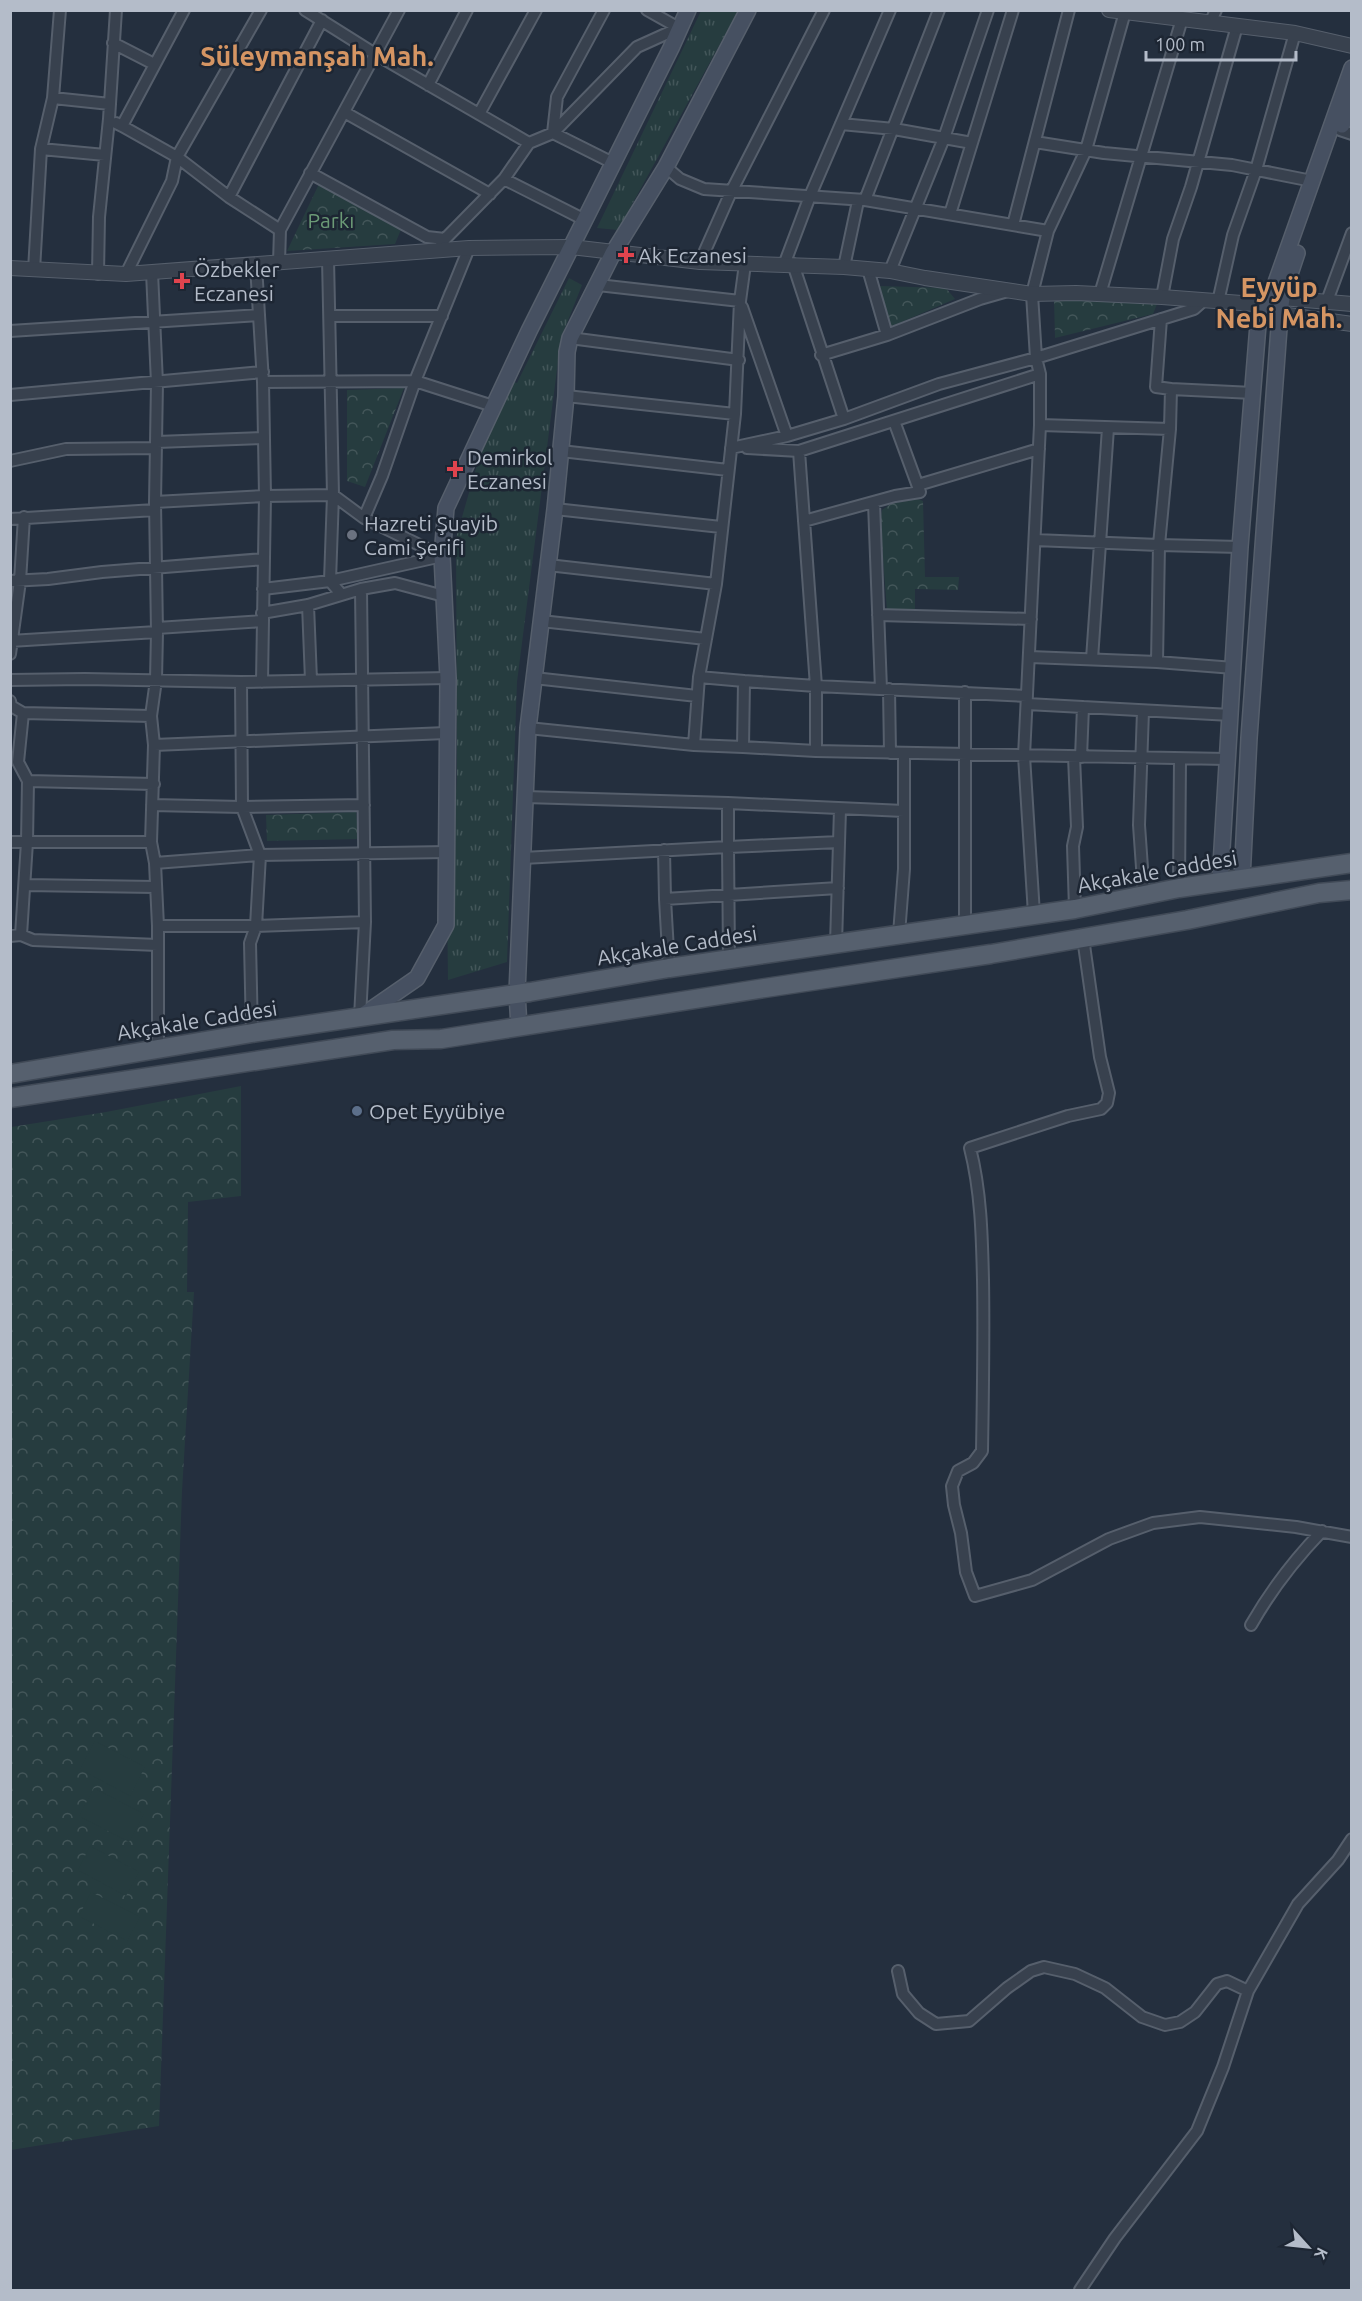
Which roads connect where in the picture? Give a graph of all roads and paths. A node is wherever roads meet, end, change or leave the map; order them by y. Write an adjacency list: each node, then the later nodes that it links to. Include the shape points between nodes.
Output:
1 (60, 10): 33 (street)
2 (116, 10): 27 (street)
3 (184, 10): 30 (street)
4 (261, 10): 52 (street)
5 (305, 10): 23 (street)
6 (399, 10): 29 (street)
7 (467, 10): 32 (street)
8 (536, 10): 37 (street)
9 (604, 10): 43 (street, via 557,97)
10 (647, 10): 25 (street)
11 (688, 10): 25 (main road)
12 (748, 10): 55 (main road)
13 (824, 10): 60 (street)
14 (890, 10): 39 (street)
15 (939, 10): 41 (street)
16 (988, 10): 44 (street)
17 (1013, 10): 45 (street)
18 (1070, 10): 46 (street)
19 (1109, 10): 20 (street)
20 (1125, 12): 22 (street); 49 (street)
21 (1213, 16): 22 (street); 24 (street)
22 (1182, 19): 51 (street)
23 (322, 20): 29 (street); 63 (street)
24 (1237, 26): 26 (street); 53 (street)
25 (680, 28): 43 (street, via 637,47); 54 (main road)
26 (1295, 33): 28 (street); 56 (street)
27 (113, 43): 30 (street); 35 (street)
28 (1352, 45)
29 (375, 54): 32 (street); 36 (street)
30 (154, 64): 40 (street)
31 (1352, 68): 59 (main road)
32 (428, 85): 37 (street)
33 (53, 98): 35 (street); 48 (street)
34 (1352, 100): 42 (main road)
35 (110, 104): 38 (street)
36 (344, 112): 57 (street); 61 (street)
37 (479, 114): 47 (street)
38 (109, 119): 40 (street); 50 (street)
39 (841, 124): 41 (street); 62 (street)
40 (122, 126): 52 (street)
41 (894, 129): 44 (street); 64 (street)
42 (1346, 132): 95 (main road)
43 (553, 133): 47 (street); 54 (street)
44 (944, 138): 45 (street); 65 (street)
45 (972, 142): 66 (street)
46 (1035, 142): 49 (street); 68 (street)
47 (529, 143): 58 (street)
48 (41, 149): 50 (street); 85 (street)
49 (1086, 150): 51 (street); 70 (street)
50 (105, 155): 88 (street)
51 (1140, 155): 53 (street); 93 (street)
52 (177, 157): 63 (street); 89 (street, via 172,181)
53 (1198, 161): 56 (street); 94 (street, via 1173,239)
54 (613, 163): 67 (main road)
55 (666, 167): 60 (street, via 680,179 705,189); 75 (main road)
56 (1256, 170): 59 (street); 99 (street, via 1233,235)
57 (310, 173): 69 (street); 72 (street)
58 (504, 179): 61 (street); 67 (street)
59 (1312, 182): 101 (main road)
60 (730, 192): 62 (street); 77 (street)
61 (490, 194): 72 (street)
62 (810, 196): 64 (street); 81 (street)
63 (229, 197): 69 (street)
64 (862, 200): 65 (street); 82 (street)
65 (915, 209): 66 (street); 86 (street)
66 (950, 214): 68 (street)
67 (585, 220): 73 (main road)
68 (1013, 225): 70 (street)
69 (280, 230): 78 (street)
70 (1048, 231): 92 (street)
71 (1352, 233): 98 (street)
72 (442, 244): 74 (street); 76 (street)
73 (571, 247): 74 (street); 75 (street); 123 (main road)
74 (469, 248): 104 (street)
75 (613, 253): 77 (street); 90 (main road)
76 (328, 259): 78 (street); 103 (street)
77 (700, 262): 79 (street)
78 (279, 263): 80 (street)
79 (745, 264): 81 (street); 96 (street)
80 (256, 265): 87 (street); 102 (street)
81 (789, 265): 82 (street); 111 (street, via 809,310)
82 (844, 267): 84 (street)
83 (10, 268): 85 (street)
84 (868, 269): 86 (street); 109 (street)
85 (34, 270): 88 (street)
86 (890, 271): 91 (street)
87 (152, 272): 89 (street); 106 (street)
88 (98, 274): 89 (street)
89 (126, 274)
90 (598, 285): 96 (street); 110 (main road)
91 (1014, 290): 92 (street); 109 (street)
92 (1032, 294): 93 (street); 112 (street)
93 (1100, 294): 94 (street)
94 (1162, 297): 97 (street)
95 (1282, 298): 98 (street); 101 (main road)
96 (740, 301): 113 (street); 130 (street)
97 (1203, 301): 99 (street); 105 (street, via 1194,309)
98 (1327, 301): 100 (street)
99 (1218, 302): 101 (street)
100 (1352, 304)
101 (1274, 309): 107 (street); 120 (main road, via 1258,325); 237 (main road)
102 (259, 315): 106 (street); 115 (street)
103 (331, 316): 104 (street); 117 (street)
104 (442, 316): 116 (street)
105 (1161, 319): 112 (street); 119 (street, via 1156,387)
106 (153, 322): 108 (street); 118 (street)
107 (1352, 324)
108 (10, 331)
109 (887, 335): 111 (street)
110 (570, 338): 113 (street); 122 (main road)
111 (821, 355): 125 (street)
112 (1036, 358): 114 (street); 125 (street, via 939,384)
113 (739, 360): 124 (street)
114 (1040, 374): 126 (street); 127 (street)
115 (263, 377): 117 (street); 118 (street); 131 (street)
116 (415, 381): 117 (street); 123 (street); 146 (street)
117 (330, 382): 140 (street)
118 (157, 383): 121 (street); 132 (street)
119 (1171, 389): 120 (street); 129 (street)
120 (1253, 393): 153 (main road)
121 (10, 395)
122 (566, 396): 124 (street); 135 (main road)
123 (493, 406): 154 (main road, via 446,508)
124 (735, 414): 133 (street)
125 (844, 419): 130 (street)
126 (894, 421): 136 (street); 139 (street)
127 (1040, 425): 128 (street); 134 (street)
128 (1108, 428): 129 (street); 151 (street)
129 (1170, 429): 152 (street)
130 (787, 436): 133 (street)
131 (264, 438): 132 (street); 141 (street)
132 (156, 445): 137 (street, via 66,449); 143 (street)
133 (731, 448): 136 (street); 138 (street)
134 (1039, 449): 139 (street); 150 (street)
135 (561, 451): 138 (street); 144 (main road)
136 (799, 451): 148 (street)
137 (10, 462)
138 (728, 470): 149 (street)
139 (918, 485): 142 (street, via 920,492)
140 (333, 495): 141 (street); 146 (street); 159 (street)
141 (265, 496): 143 (street); 155 (street)
142 (874, 503): 148 (street); 166 (street)
143 (155, 506): 145 (street); 157 (street)
144 (555, 509): 149 (street); 156 (main road)
145 (24, 517): 147 (street); 158 (street)
146 (364, 518): 154 (street)
147 (10, 519)
148 (804, 521): 188 (street)
149 (721, 527): 160 (street)
150 (1035, 540): 151 (street); 168 (street)
151 (1100, 543): 152 (street); 175 (street)
152 (1160, 545): 153 (street); 176 (street)
153 (1240, 547): 177 (main road)
154 (442, 556): 159 (street); 164 (main road)
155 (264, 559): 157 (street); 161 (street)
156 (548, 565): 160 (street); 169 (main road)
157 (156, 569): 158 (street); 170 (street)
158 (15, 581): 172 (street)
159 (330, 581): 161 (street); 163 (street)
160 (716, 584): 171 (street)
161 (264, 589): 167 (street)
162 (361, 589): 163 (street); 164 (street, via 395,583); 179 (street)
163 (341, 594): 165 (street)
164 (444, 596): 180 (main road)
165 (308, 605): 167 (street); 184 (street)
166 (878, 615): 168 (street); 189 (street)
167 (262, 617): 170 (street); 185 (street)
168 (1031, 619): 174 (street)
169 (541, 621): 171 (street); 181 (main road)
170 (157, 630): 172 (street); 183 (street)
171 (706, 639): 178 (street)
172 (11, 640): 173 (street)
173 (10, 654)
174 (1030, 657): 175 (street); 192 (street)
175 (1092, 659): 176 (street)
176 (1157, 662): 177 (street)
177 (1234, 668): 197 (main road)
178 (699, 677): 186 (street); 191 (street)
179 (362, 678): 180 (street); 184 (street); 201 (street)
180 (447, 678): 200 (main road)
181 (534, 678): 191 (street); 199 (main road)
182 (10, 680): 183 (street)
183 (156, 680): 187 (street); 198 (street)
184 (311, 680): 185 (street)
185 (262, 681): 187 (street)
186 (744, 681): 188 (street); 205 (street)
187 (241, 682): 202 (street)
188 (816, 686): 189 (street); 206 (street)
189 (885, 689): 190 (street); 207 (street)
190 (965, 692): 192 (street); 209 (street)
191 (698, 696): 204 (street)
192 (1027, 700): 194 (street); 210 (street)
193 (10, 701): 196 (street)
194 (1083, 708): 195 (street); 211 (street)
195 (1143, 711): 197 (street); 212 (street)
196 (23, 713): 198 (street); 215 (street)
197 (1230, 715): 214 (main road)
198 (151, 716): 203 (street)
199 (528, 728): 204 (street); 218 (main road)
200 (446, 733): 201 (street); 231 (main road)
201 (362, 735): 202 (street); 221 (street)
202 (243, 741): 203 (street); 222 (street)
203 (154, 745): 217 (street)
204 (694, 746): 205 (street)
205 (743, 747): 206 (street)
206 (816, 751): 207 (street)
207 (890, 753): 208 (street)
208 (904, 753): 209 (street); 224 (street)
209 (964, 755): 210 (street); 252 (street)
210 (1024, 756): 211 (street); 248 (street)
211 (1078, 757): 212 (street); 247 (street, via 1073,846)
212 (1140, 758): 213 (street); 245 (street)
213 (1180, 759): 214 (street); 242 (street)
214 (1227, 759): 238 (main road)
215 (14, 762): 216 (street)
216 (28, 781): 217 (street); 226 (street)
217 (154, 784): 220 (street)
218 (525, 797): 219 (street); 234 (main road)
219 (728, 803): 223 (street); 229 (street)
220 (152, 805): 222 (street); 228 (street)
221 (364, 805): 222 (street); 232 (street)
222 (242, 807): 233 (street)
223 (840, 809): 224 (street); 227 (street)
224 (904, 810): 253 (street)
225 (10, 842): 226 (street)
226 (27, 842): 228 (street); 239 (street)
227 (839, 842): 229 (street); 241 (street)
228 (151, 843): 235 (street)
229 (728, 847): 230 (street); 244 (street)
230 (664, 850): 234 (street); 246 (street)
231 (447, 852): 232 (street); 261 (main road, via 446,926 417,978)
232 (363, 854): 233 (street); 249 (street)
233 (260, 855): 235 (street); 251 (street)
234 (523, 858): 260 (main road)
235 (155, 863): 240 (street)
236 (1352, 863): 237 (main road, Akçakale Caddesi)
237 (1242, 879): 238 (main road, Akçakale Caddesi)
238 (1220, 882): 242 (main road, Akçakale Caddesi)
239 (25, 885): 240 (street); 254 (street)
240 (155, 888): 250 (street)
241 (838, 888): 244 (street); 256 (street)
242 (1179, 888): 245 (main road, Akçakale Caddesi)
243 (1352, 890): 255 (main road)
244 (728, 896): 246 (street); 258 (street)
245 (1144, 896): 247 (main road, Akçakale Caddesi)
246 (665, 899): 259 (street)
247 (1075, 909): 248 (main road, Akçakale Caddesi)
248 (1035, 914): 252 (main road, Akçakale Caddesi)
249 (365, 922): 251 (street); 261 (street)
250 (158, 926): 251 (street); 257 (street)
251 (256, 926): 263 (street, via 250,943)
252 (965, 926): 253 (main road, Akçakale Caddesi)
253 (899, 934): 256 (main road, Akçakale Caddesi)
254 (16, 936): 257 (street)
255 (1083, 938): 262 (main road); 267 (street, via 1109,1093 1107,1103 970,1148 982,1228 982,1451 973,1463 958,1471 952,1486 966,1572 975,1596 1032,1580 1109,1539 1153,1523 1200,1517)
256 (836, 944): 258 (main road, Akçakale Caddesi)
257 (158, 945): 264 (street)
258 (729, 959): 259 (main road, Akçakale Caddesi)
259 (669, 968): 260 (main road, Akçakale Caddesi)
260 (517, 993): 261 (main road, Akçakale Caddesi); 262 (main road)
261 (360, 1017): 263 (main road, Akçakale Caddesi)
262 (519, 1027): 266 (main road, via 441,1039 393,1040)
263 (252, 1033): 264 (main road, Akçakale Caddesi)
264 (158, 1048): 265 (main road, Akçakale Caddesi)
265 (10, 1074)
266 (10, 1098)
267 (1322, 1532): 268 (street); 269 (street, via 1286,1571)
268 (1352, 1537)
269 (1251, 1625)
270 (1352, 1839): 272 (street, via 1298,1904)
271 (898, 1971): 272 (street, via 903,1994 919,2013 936,2024 969,2021 1031,1971 1044,1967 1075,1974 1106,1988 1142,2017 1165,2025 1180,2022 1195,2012 1217,1984 1227,1982)
272 (1248, 1990): 273 (street, via 1197,2131)
273 (1080, 2290)

